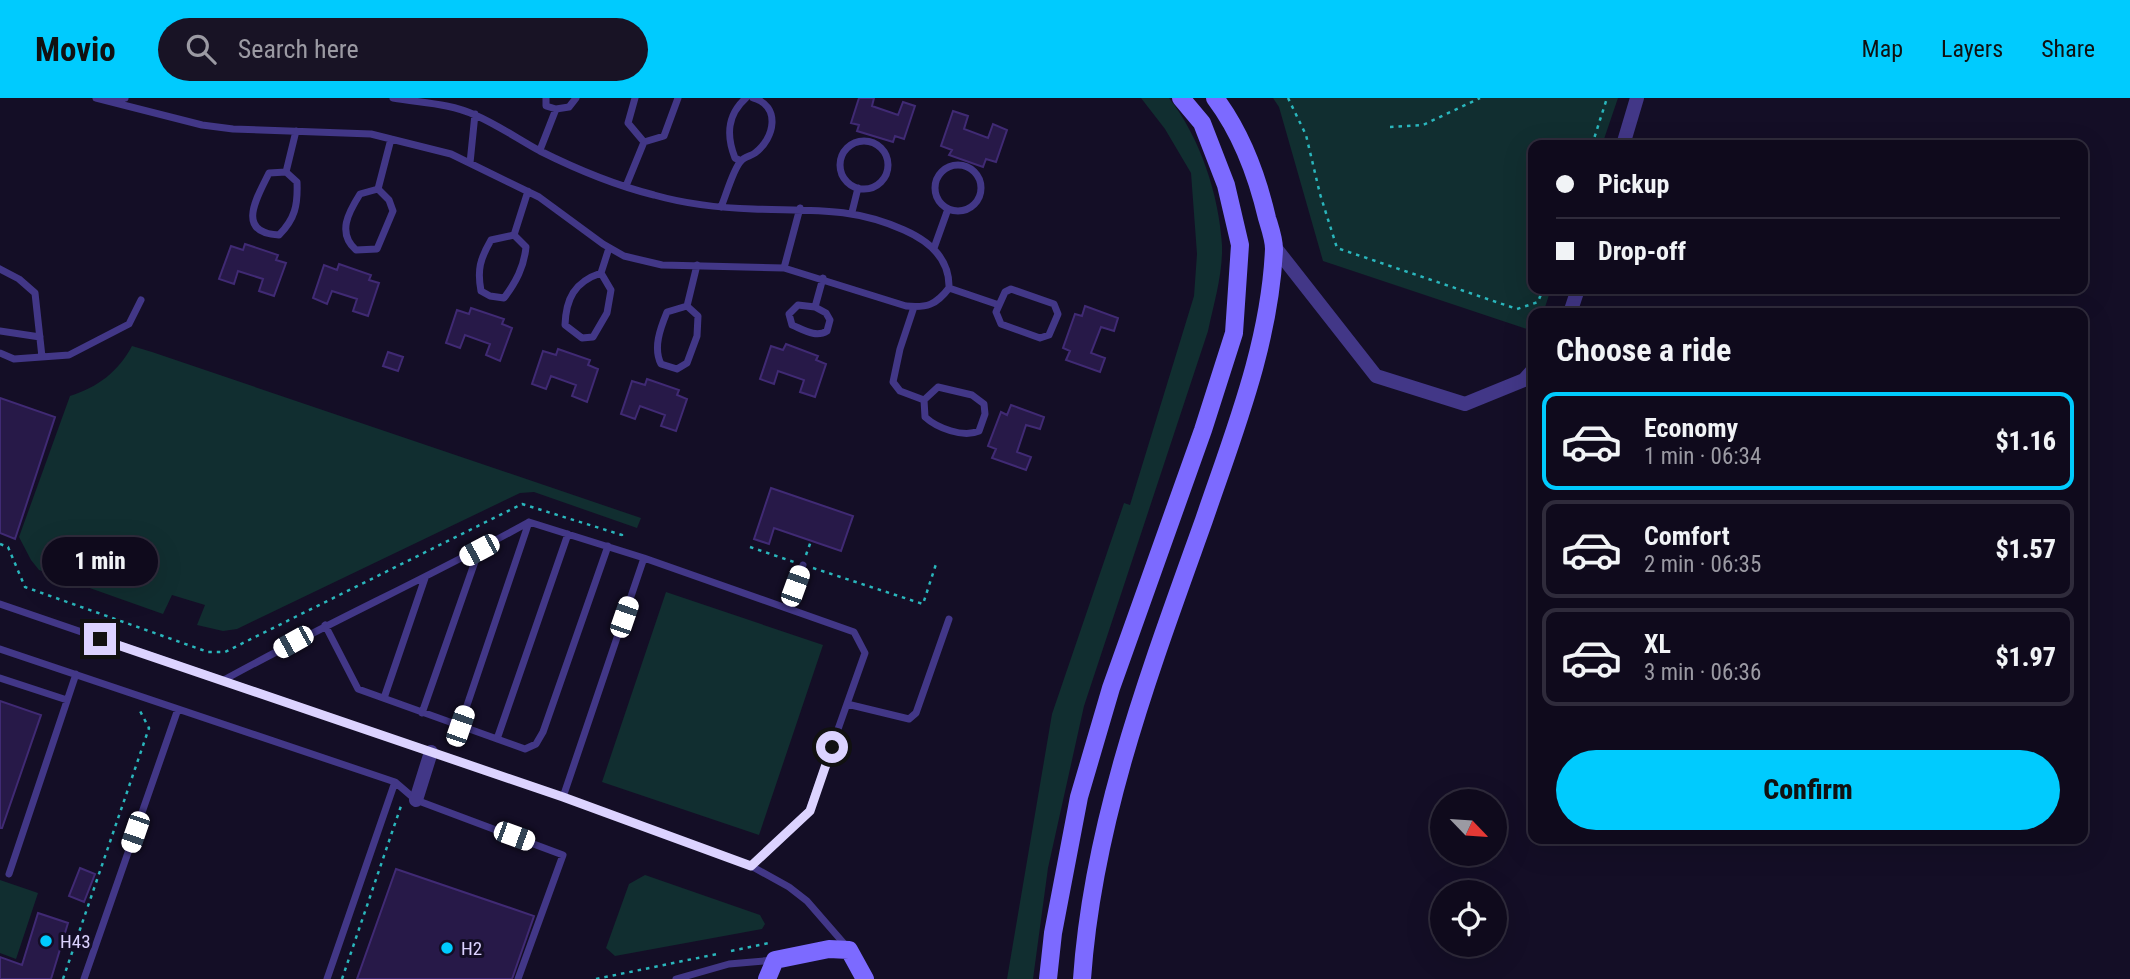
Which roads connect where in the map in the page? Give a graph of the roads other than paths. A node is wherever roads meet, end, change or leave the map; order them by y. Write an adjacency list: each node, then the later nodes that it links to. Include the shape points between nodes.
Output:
1 (96, 98): 13 (lane)
2 (125, 98): 13 (lane)
3 (393, 98): 14 (lane)
4 (546, 98): 15 (lane, via 546,106)
5 (576, 98): 15 (lane, via 569,107)
6 (635, 98): 20 (lane, via 628,122)
7 (678, 98): 20 (lane, via 664,136)
8 (746, 98): 22 (lane, via 730,123 728,140 735,158)
9 (753, 98): 22 (lane, via 763,101 774,118 769,137 756,153)
10 (1181, 98): 90 (main road, via 1202,123 1226,185 1240,244 1234,333 1111,688 1079,797)
11 (1215, 98): 34 (main road, via 1257,173)
12 (1637, 98): 19 (street)
13 (106, 102): 17 (lane, via 202,125)
14 (449, 102): 16 (lane)
15 (556, 109): 21 (lane)
16 (475, 114): 21 (lane); 23 (lane)
17 (296, 131): 18 (lane); 24 (lane)
18 (391, 139): 23 (lane); 27 (lane)
19 (1624, 140)
20 (644, 142): 25 (lane)
21 (540, 150): 25 (lane)
22 (741, 161): 29 (lane)
23 (470, 163): 28 (lane)
24 (286, 172): 24 (lane, via 269,173 251,211 255,224 267,234 279,235 291,223 298,202 298,182)
25 (626, 186): 29 (lane, via 654,196)
26 (858, 188): 26 (lane, via 881,183 888,169 885,153 874,143 851,145 842,157 845,179); 32 (lane)
27 (378, 189): 27 (lane, via 360,194 351,208 344,230 347,242 356,250 377,249 393,211)
28 (527, 191): 33 (lane); 35 (lane)
29 (721, 207): 30 (lane)
30 (800, 208): 32 (lane); 38 (lane)
31 (948, 209): 31 (lane, via 963,211 979,197 977,176 965,166 950,166 935,183 937,199); 36 (lane)
32 (852, 212): 36 (lane, via 903,230)
33 (513, 235): 33 (lane, via 491,240 484,252 478,273 481,292 505,298 516,283 526,247)
34 (1274, 246): 52 (street, via 1376,376 1465,404); 91 (main road, via 1262,341 1140,699 1113,798 1084,941)
35 (609, 248): 37 (lane, via 643,262); 40 (lane)
36 (934, 248): 42 (lane, via 945,263)
37 (697, 265): 38 (lane); 45 (lane)
38 (784, 268): 41 (lane)
39 (0, 269): 49 (lane, via 35,293)
40 (601, 273): 40 (lane, via 573,290 565,308 565,325 582,338 593,337 607,313 611,290)
41 (822, 278): 46 (lane); 47 (lane)
42 (949, 288): 44 (lane); 47 (lane, via 937,303)
43 (141, 300): 51 (lane, via 129,324 69,355)
44 (999, 305): 44 (lane, via 996,312 1001,324 1040,338 1049,335 1058,314 1054,304 1012,289 1004,292)
45 (687, 306): 45 (lane, via 667,312 656,355 661,365 677,369 687,363 698,316)
46 (815, 307): 46 (lane, via 830,320 821,335 793,325 789,313 798,305)
47 (914, 307): 53 (lane, via 893,382 900,391)
48 (0, 331): 49 (lane)
49 (40, 337): 51 (lane)
50 (0, 353): 51 (lane, via 14,359)
51 (42, 357)
52 (1528, 376)
53 (924, 400): 53 (lane, via 925,417 931,422 964,435 979,431 984,404 972,395 939,387)
54 (529, 522): 55 (lane); 57 (lane); 74 (lane)
55 (568, 534): 56 (lane); 75 (lane)
56 (608, 546): 58 (lane); 75 (lane, via 544,732 536,744 525,749)
57 (479, 550): 60 (lane); 73 (lane)
58 (644, 558): 62 (lane); 79 (lane)
59 (803, 565): 62 (lane)
60 (425, 578): 64 (lane); 69 (lane)
61 (1, 603): 68 (lane)
62 (787, 608): 71 (lane, via 854,632 865,653)
63 (949, 619): 71 (lane, via 916,713 909,719)
64 (325, 625): 68 (lane); 69 (lane, via 358,689)
65 (0, 649): 66 (lane)
66 (76, 674): 70 (lane); 72 (lane)
67 (0, 678): 70 (lane)
68 (222, 681): 76 (lane)
69 (384, 698): 73 (lane)
70 (67, 700): 81 (lane)
71 (847, 704): 80 (lane, via 810,811)
72 (178, 709): 77 (lane); 84 (lane)
73 (422, 713): 74 (lane)
74 (460, 726): 75 (lane)
75 (497, 739)
76 (431, 752): 78 (street); 79 (lane)
77 (394, 782): 78 (lane); 85 (lane)
78 (411, 796): 86 (lane, via 563,855)
79 (563, 797): 80 (lane)
80 (751, 866): 82 (lane, via 807,901)
81 (9, 874)
82 (849, 950): 83 (main road); 89 (main road)
83 (773, 952): 87 (lane); 88 (main road)
84 (84, 979)
85 (327, 979)
86 (518, 979)
87 (676, 979)
88 (767, 979)
89 (865, 979)
90 (1048, 979)
91 (1082, 979)

